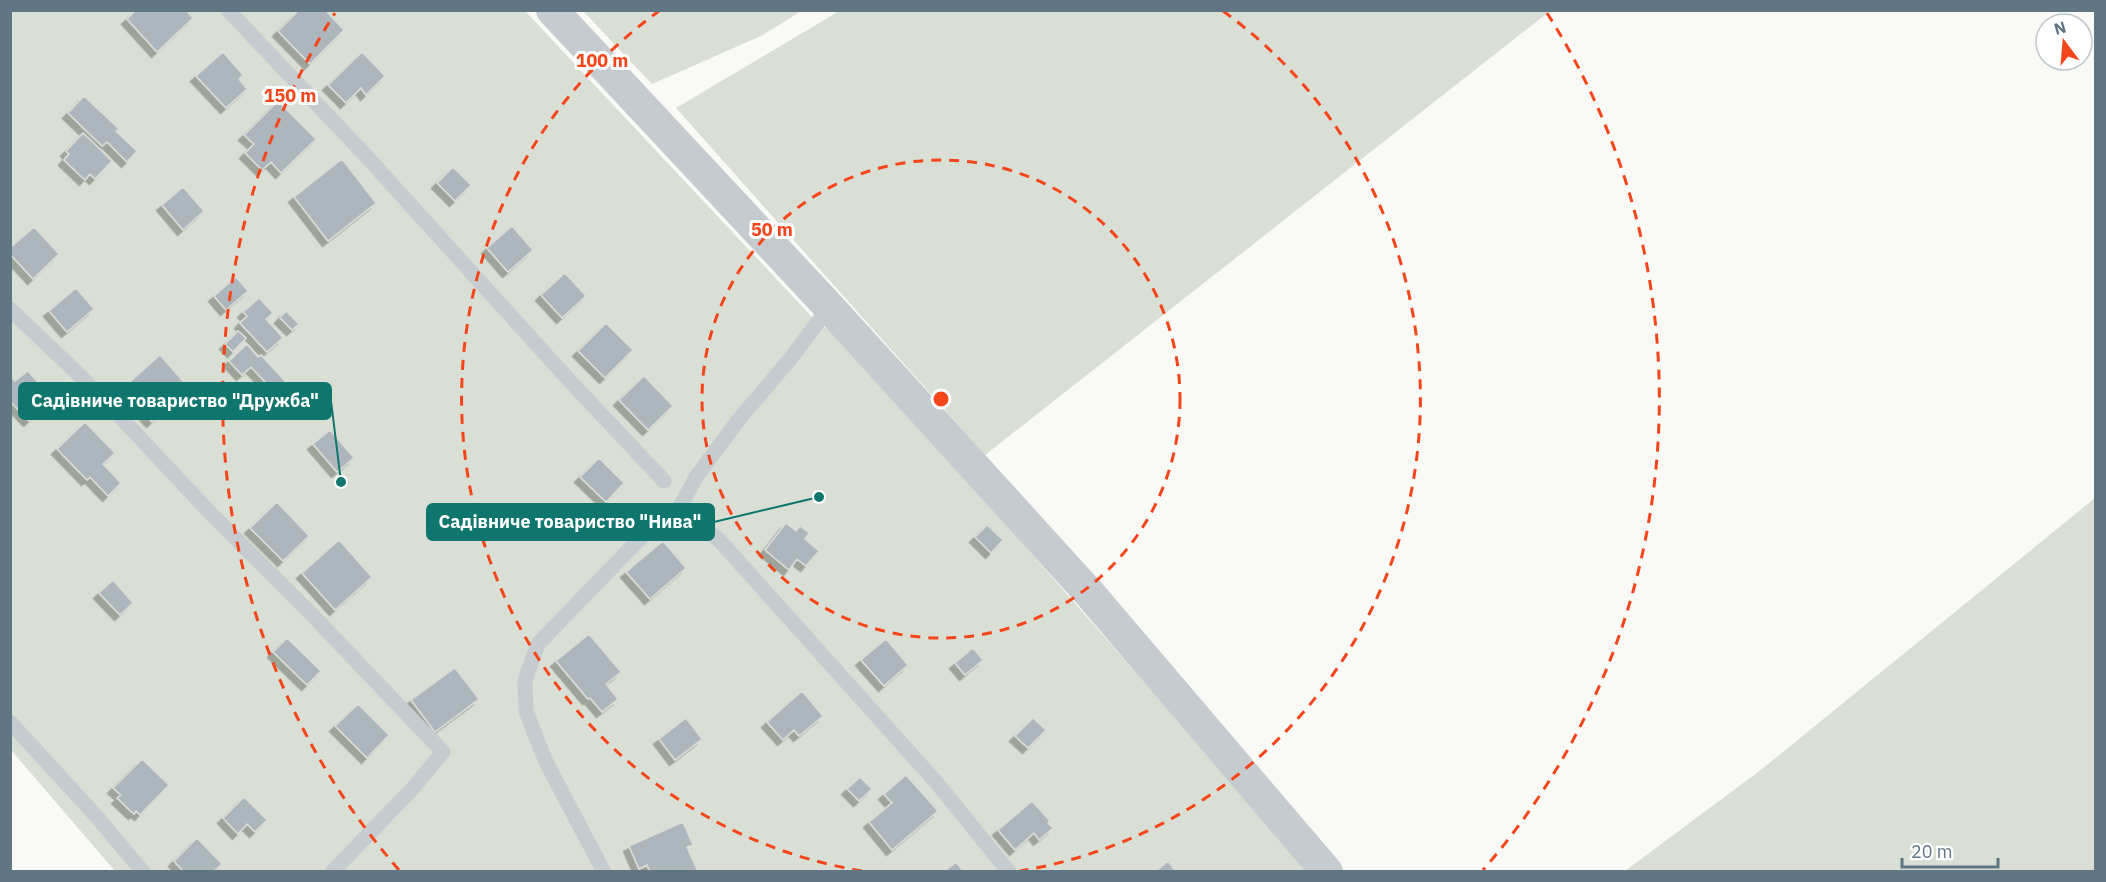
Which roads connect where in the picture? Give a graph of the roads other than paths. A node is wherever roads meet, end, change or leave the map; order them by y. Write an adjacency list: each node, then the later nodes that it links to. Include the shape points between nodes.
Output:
1 (228, 10): 5 (lane)
2 (552, 10): 3 (street)
3 (829, 308): 6 (lane, via 740,418 696,477); 12 (street, via 1090,594)
4 (10, 309): 9 (lane, via 98,393 443,753)
5 (664, 481)
6 (680, 507): 10 (lane, via 651,527 538,644 525,680 526,711 546,762); 11 (lane, via 728,549 936,782)
7 (10, 722): 8 (lane)
8 (143, 872)
9 (332, 872)
10 (604, 872)
11 (1009, 872)
12 (1327, 872)

